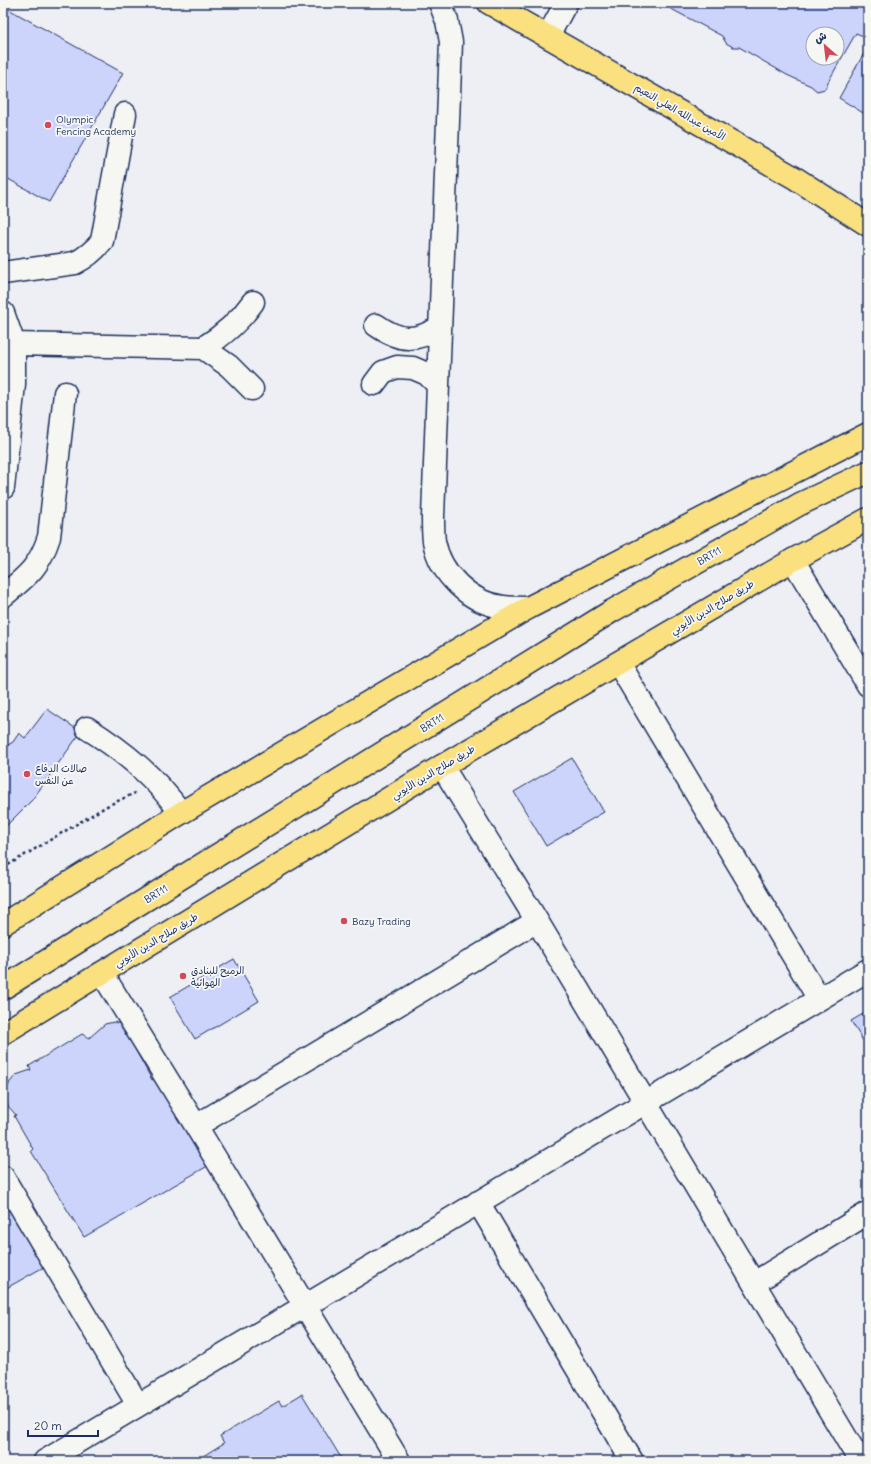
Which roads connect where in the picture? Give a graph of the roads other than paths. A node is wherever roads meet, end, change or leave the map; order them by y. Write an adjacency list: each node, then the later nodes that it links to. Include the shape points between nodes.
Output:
1 (440, 3): 11 (street, via 451,42)
2 (566, 3): 4 (street)
3 (503, 6): 4 (main road, الأمين عبدالله العلي النعيم)
4 (548, 36): 6 (main road, الأمين عبدالله العلي النعيم, via 795,178)
5 (125, 114): 7 (street, via 102,241 90,254 75,263)
6 (868, 225)
7 (3, 274)
8 (253, 302): 13 (street, via 232,328)
9 (3, 313): 12 (street)
10 (376, 325): 11 (street, via 401,338 415,338)
11 (440, 327): 15 (street)
12 (14, 344): 13 (street); 20 (street, via 14,384)
13 (203, 348): 16 (street, via 229,366)
14 (374, 384): 15 (street, via 383,372 397,367 413,368 427,374)
15 (438, 385): 24 (street, via 433,517 434,542 443,566 458,585 479,600 503,607)
16 (252, 389)
17 (65, 393): 23 (street, via 44,553 24,580)
18 (868, 434): 24 (main road)
19 (868, 472): 34 (main road, BRT11, via 800,504 612,611)
20 (3, 488)
21 (868, 519): 22 (main road, طريق صلاح الدين الأيوبي)
22 (793, 560): 25 (main road, طريق صلاح الدين الأيوبي); 26 (street)
23 (3, 596)
24 (528, 608): 29 (main road)
25 (618, 663): 28 (main road, طريق صلاح الدين الأيوبي); 35 (street)
26 (868, 686)
27 (87, 728): 29 (street, via 113,744 136,763 158,784)
28 (442, 766): 30 (street); 33 (main road, طريق صلاح الدين الأيوبي)
29 (180, 813): 31 (main road)
30 (537, 921): 37 (street); 38 (street)
31 (3, 924)
32 (868, 970): 35 (street)
33 (102, 973): 36 (main road, طريق صلاح الدين الأيوبي); 38 (street)
34 (3, 988)
35 (819, 999): 37 (street)
36 (3, 1033)
37 (645, 1103): 40 (street); 42 (street)
38 (196, 1126): 43 (street)
39 (3, 1177): 44 (street)
40 (478, 1202): 43 (street); 48 (street)
41 (868, 1213): 42 (street)
42 (754, 1283): 49 (street)
43 (305, 1306): 44 (street); 47 (street)
44 (138, 1405): 46 (street)
45 (868, 1458): 49 (street)
46 (45, 1461)
47 (399, 1461)
48 (632, 1461)
49 (861, 1461)

